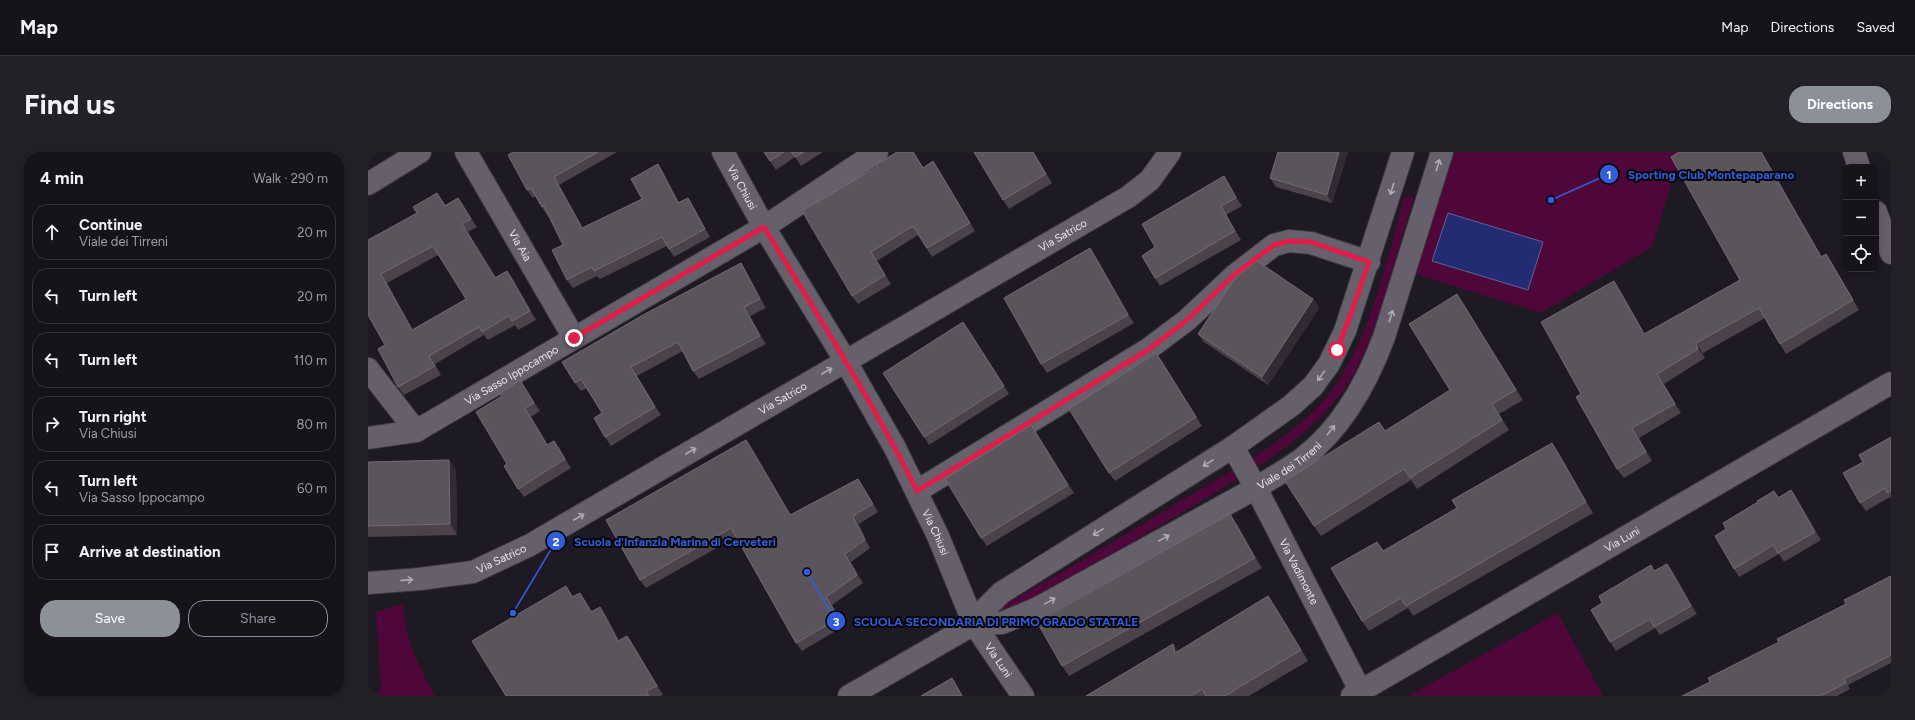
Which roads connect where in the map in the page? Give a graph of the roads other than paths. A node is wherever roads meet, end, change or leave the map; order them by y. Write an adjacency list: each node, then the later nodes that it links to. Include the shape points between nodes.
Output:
1 (420, 152): 10 (street)
2 (466, 152): 15 (street, Via Aia)
3 (723, 152): 12 (street, Via Chiusi)
4 (877, 152): 12 (street, Via Sasso Ippocampo)
5 (1170, 152): 16 (street, Via Satrico, via 1150,180 1128,197)
6 (1403, 152): 14 (street, Viale dei Tirreni, one-way to 14)
7 (1442, 152): 22 (street, Viale dei Tirreni, one-way to 7, via 1318,445 1367,378 1384,337)
8 (1854, 152): 9 (street)
9 (1859, 164)
10 (368, 184)
11 (1879, 220): 13 (street)
12 (764, 227): 15 (street, Via Sasso Ippocampo); 16 (street, Via Chiusi)
13 (1891, 253)
14 (1369, 262): 21 (street, Viale dei Tirreni, one-way to 21, via 1345,331 1322,376 1292,405); 23 (street, via 1311,242 1289,241 1274,245 1235,274 1187,320 1148,350)
15 (574, 338): 19 (street, Via Sasso Ippocampo)
16 (845, 360): 23 (street, Via Chiusi); 24 (street, Via Satrico, one-way to 16, via 473,572 530,545)
17 (368, 369): 19 (street)
18 (1891, 383): 26 (street, Via Luni)
19 (416, 431): 20 (street)
20 (368, 438)
21 (1233, 447): 22 (street, Via Vadimonte); 25 (street, Viale dei Tirreni, one-way to 25, via 1001,593)
22 (1256, 488): 25 (street, Viale dei Tirreni, one-way to 22, via 1002,623 1027,613); 26 (street, Via Vadimonte)
23 (917, 491): 25 (street, Via Chiusi)
24 (368, 583)
25 (974, 624): 27 (street, Viale dei Tirreni); 28 (street, Via Luni)
26 (1359, 694)
27 (849, 696)
28 (1023, 696)

